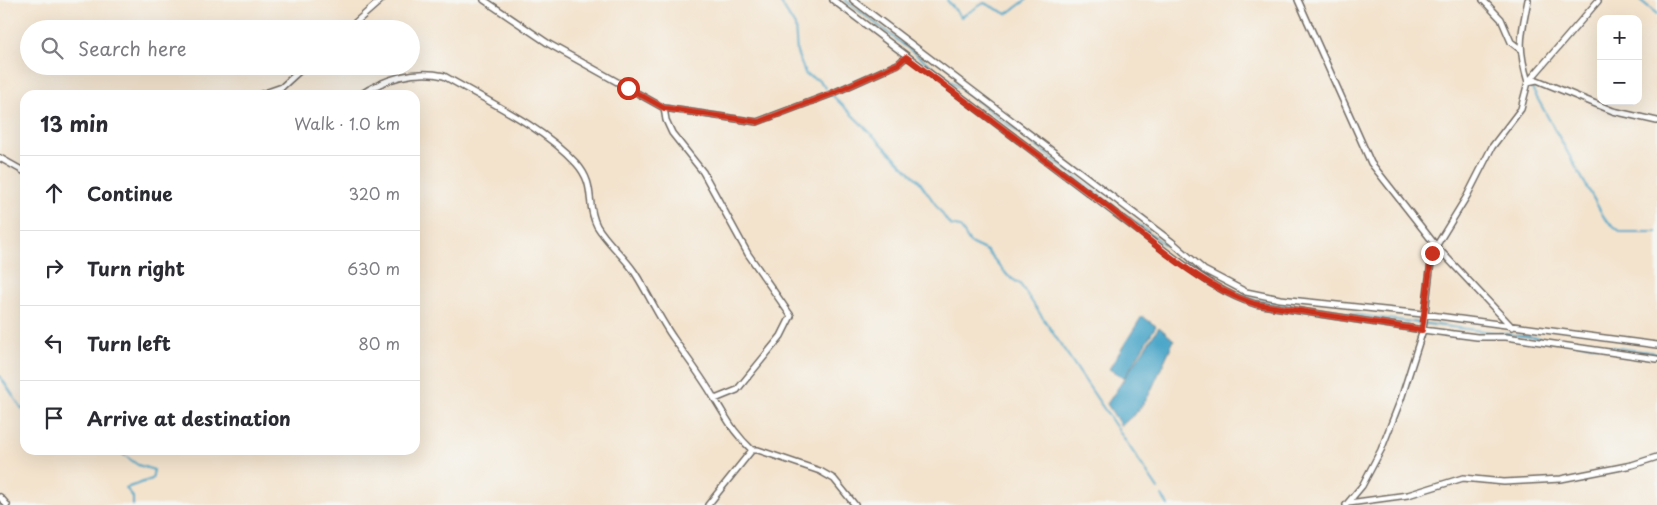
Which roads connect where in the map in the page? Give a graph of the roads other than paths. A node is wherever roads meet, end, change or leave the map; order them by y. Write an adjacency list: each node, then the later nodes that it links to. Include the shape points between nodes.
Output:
1 (380, 0): 9 (street)
2 (484, 0): 18 (street, via 549,44)
3 (833, 0): 11 (street)
4 (853, 0): 23 (street, via 1172,242 1204,270 1229,284 1246,292 1280,299)
5 (1298, 0): 22 (street, via 1370,163)
6 (1484, 0): 10 (street, via 1501,19 1511,42)
7 (1528, 0): 10 (street)
8 (1598, 1): 15 (street)
9 (358, 20)
10 (1520, 49): 15 (street)
11 (906, 57): 18 (street, via 898,64 831,94 758,122); 25 (street, via 1220,290 1255,304)
12 (420, 73): 28 (street, via 444,76 536,128 575,162 585,175 591,192 591,213 597,224 634,272)
13 (295, 75): 16 (street)
14 (409, 75): 17 (street)
15 (1528, 82): 19 (street, via 1537,80 1613,111); 22 (street, via 1521,109 1492,147)
16 (273, 90)
17 (370, 90)
18 (664, 108): 28 (street, via 672,133 703,172 748,254 791,316 781,336 737,390)
19 (1657, 121)
20 (0, 158): 21 (street)
21 (20, 167)
22 (1437, 247): 23 (street, via 1431,259); 24 (street)
23 (1423, 316): 24 (street); 25 (street)
24 (1513, 327): 26 (street)
25 (1422, 330): 27 (street, via 1506,337); 32 (street, via 1381,450 1362,486)
26 (1657, 345)
27 (1657, 359)
28 (715, 399): 29 (street, via 727,422)
29 (752, 450): 34 (street); 35 (street, via 834,479)
30 (1657, 457): 32 (street, via 1560,479 1504,482 1463,478 1408,495)
31 (0, 496): 33 (street)
32 (1347, 504)
33 (7, 505)
34 (708, 505)
35 (855, 505)

